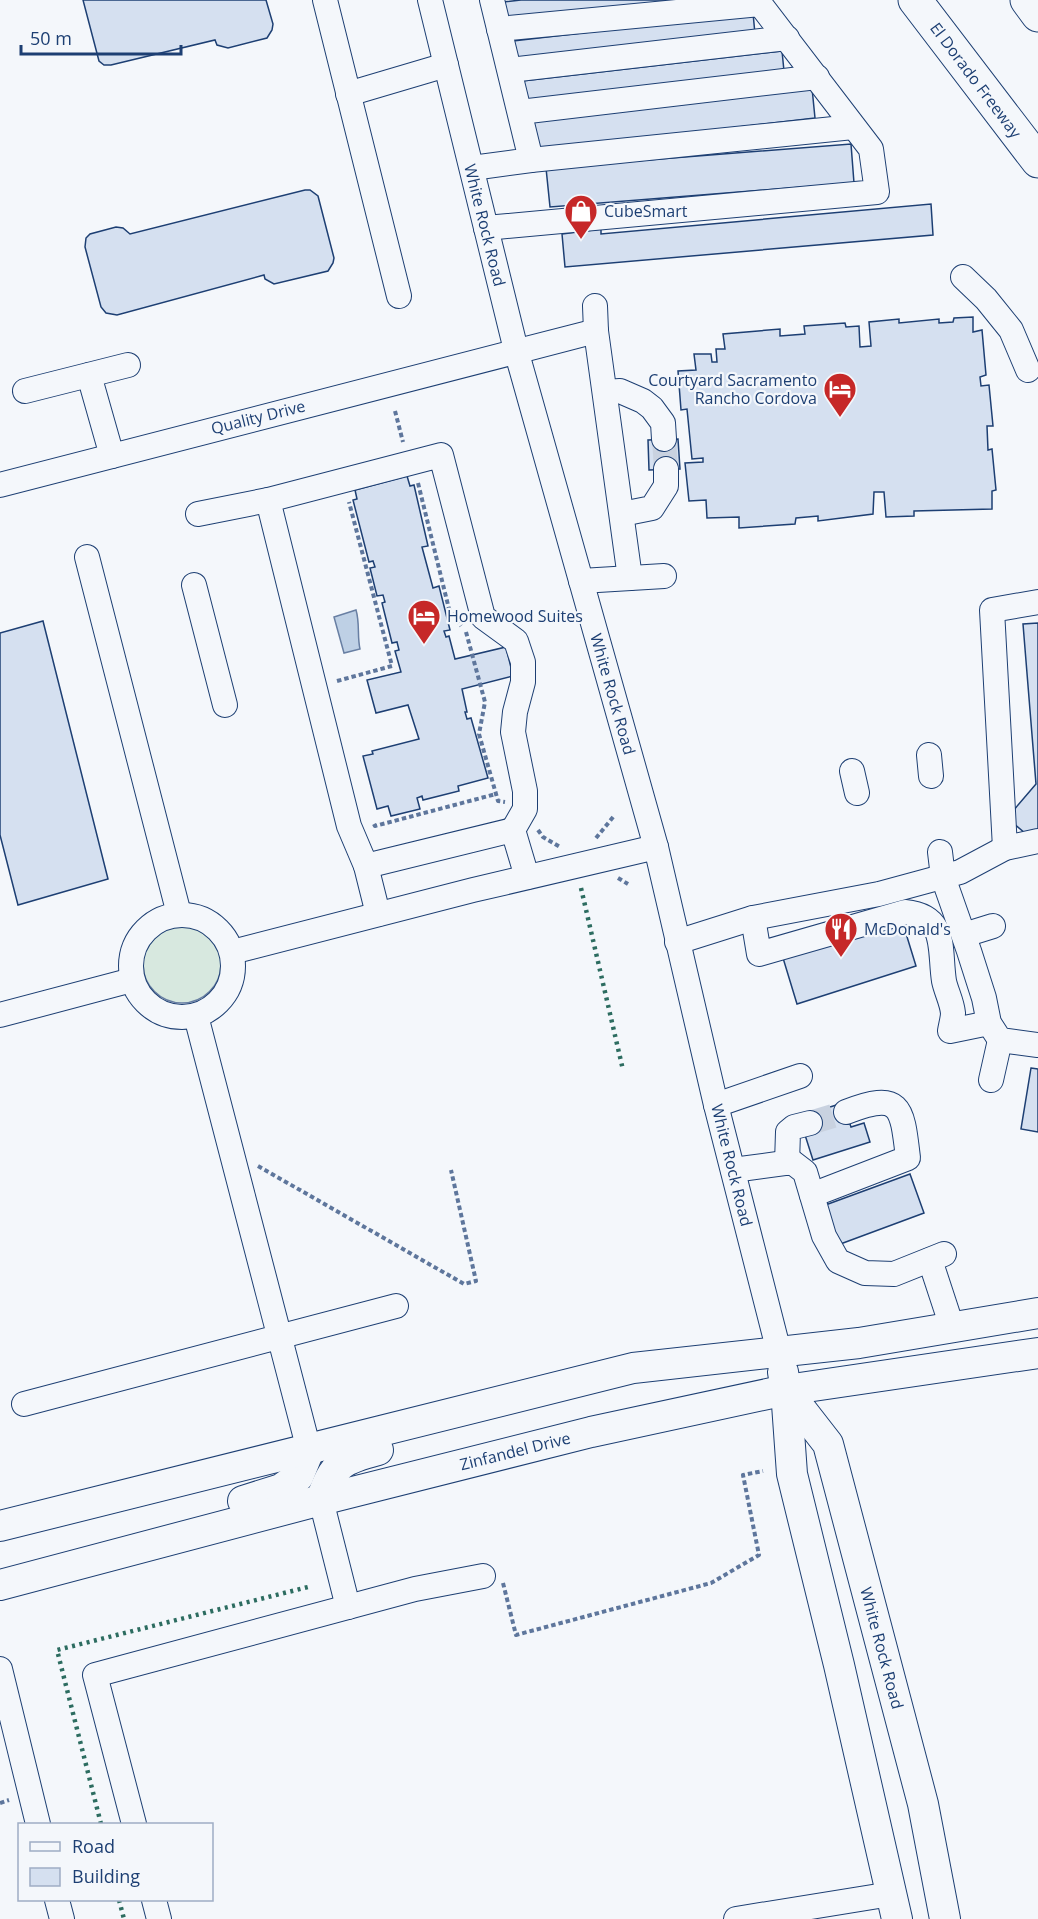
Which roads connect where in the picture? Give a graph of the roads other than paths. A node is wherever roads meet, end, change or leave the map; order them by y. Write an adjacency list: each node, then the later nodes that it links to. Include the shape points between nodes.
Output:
1 (325, 0): 13 (street)
2 (430, 0): 10 (street, White Rock Road)
3 (492, 0): 8 (street)
4 (915, 0): 17 (highway, El Dorado Freeway)
5 (1027, 0): 7 (highway)
6 (758, 2): 8 (street); 9 (street)
7 (1038, 15)
8 (499, 29): 11 (street)
9 (787, 38): 11 (street); 12 (street)
10 (446, 65): 13 (street); 18 (street, White Rock Road)
11 (510, 70): 14 (street)
12 (817, 77): 14 (street); 15 (street)
13 (348, 93): 21 (street)
14 (519, 112): 16 (street)
15 (853, 127): 16 (street); 19 (street, via 871,149 877,192)
16 (531, 160): 18 (street)
17 (1038, 161)
18 (472, 168): 19 (street, White Rock Road)
19 (486, 228): 24 (street, White Rock Road)
20 (963, 277): 26 (street, via 1011,330)
21 (399, 296)
22 (595, 306): 23 (street)
23 (596, 331): 24 (street, Quality Drive); 29 (street)
24 (516, 350): 31 (street, Quality Drive); 40 (street, White Rock Road)
25 (128, 365): 27 (street)
26 (1028, 370)
27 (88, 375): 28 (street); 31 (street)
28 (25, 391)
29 (605, 392): 30 (street, via 620,391 652,408 663,423); 36 (street)
30 (664, 439)
31 (112, 456): 33 (street, Quality Drive)
32 (666, 469): 36 (street, via 666,486 652,508)
33 (0, 485)
34 (267, 500): 35 (street); 44 (street, via 441,455 483,617 516,641 524,662 513,732 525,809); 49 (street, via 350,826)
35 (198, 514)
36 (622, 514): 39 (street)
37 (87, 557): 52 (street)
38 (664, 576): 39 (street)
39 (630, 578): 40 (street)
40 (581, 581): 46 (street, White Rock Road)
41 (194, 585): 43 (street)
42 (1038, 603): 47 (street, via 992,610)
43 (225, 705)
44 (513, 830): 49 (street); 51 (street)
45 (1038, 841): 47 (street)
46 (656, 847): 51 (street); 57 (street, White Rock Road)
47 (1005, 848): 50 (street, via 960,872)
48 (940, 852): 50 (street)
49 (366, 866): 53 (street)
50 (943, 876): 54 (street, via 876,883); 56 (street)
51 (527, 877): 53 (street)
52 (179, 914): 58 (street, via 208,920 223,933); 59 (street, via 150,925 137,940 131,959)
53 (378, 914): 58 (street)
54 (753, 918): 57 (street); 62 (street, via 759,954 905,912 919,914 929,919 942,948 953,1012 950,1031)
55 (993, 926): 56 (street)
56 (964, 935): 62 (street, via 994,997)
57 (677, 942): 66 (street, White Rock Road)
58 (232, 951): 61 (street, via 234,972 227,991 214,1007)
59 (132, 980): 60 (street); 61 (street, via 141,998 157,1011 176,1017)
60 (0, 1015)
61 (196, 1016): 75 (street)
62 (994, 1031): 63 (street); 65 (street)
63 (1038, 1045)
64 (800, 1076): 66 (street)
65 (991, 1080)
66 (716, 1105): 70 (street, White Rock Road)
67 (846, 1112): 71 (street, via 882,1102 892,1104 905,1126 908,1158)
68 (810, 1123): 69 (street, via 788,1132)
69 (787, 1163): 70 (street); 71 (street, via 792,1162 806,1172)
70 (733, 1170): 76 (street, White Rock Road)
71 (812, 1195): 74 (street, via 824,1236 838,1261 865,1273 894,1274 937,1257)
72 (396, 1306): 75 (street)
73 (1038, 1313): 74 (main road)
74 (952, 1327): 76 (main road)
75 (279, 1337): 80 (street); 81 (street)
76 (779, 1352): 78 (main road, via 633,1368); 79 (main road, White Rock Road)
77 (1038, 1353): 79 (main road, Zinfandel Drive)
78 (558, 1388): 81 (main road); 82 (main road, via 537,1410 340,1463 330,1475)
79 (786, 1390): 82 (main road, Zinfandel Drive, via 591,1432); 93 (main road, White Rock Road, via 792,1474); 97 (main road, White Rock Road, via 828,1444 923,1804)
80 (24, 1404)
81 (309, 1450): 83 (main road); 84 (main road, via 298,1477 281,1489 227,1506)
82 (321, 1500): 84 (main road, Zinfandel Drive); 87 (street)
83 (0, 1526)
84 (216, 1528): 86 (main road, Zinfandel Drive)
85 (493, 1577): 87 (street, via 415,1589)
86 (0, 1586)
87 (348, 1607): 90 (street, via 95,1675)
88 (0, 1669): 89 (street)
89 (38, 1823)
90 (134, 1823)
91 (58, 1901): 94 (street)
92 (154, 1901): 95 (street)
93 (894, 1907): 96 (street)
94 (62, 1919)
95 (159, 1919)
96 (736, 1919)
97 (945, 1919)

